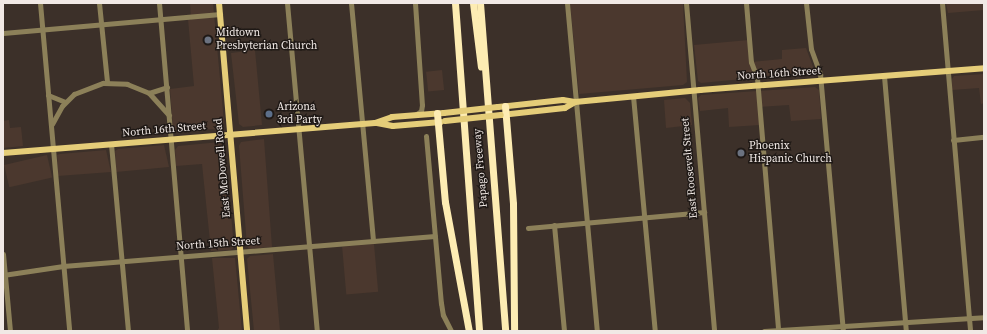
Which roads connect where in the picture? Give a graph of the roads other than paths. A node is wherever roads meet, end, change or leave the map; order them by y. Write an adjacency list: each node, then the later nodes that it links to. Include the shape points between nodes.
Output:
1 (40, 3): 19 (street)
2 (99, 3): 18 (street)
3 (159, 3): 17 (street)
4 (219, 3): 16 (main road, East McDowell Road)
5 (287, 3): 44 (street)
6 (351, 3): 42 (street)
7 (415, 3): 38 (street, via 422,105 421,111)
8 (456, 3): 80 (highway, Papago Freeway)
9 (473, 3): 28 (highway)
10 (480, 3): 28 (highway, Papago Freeway)
11 (567, 3): 34 (street)
12 (686, 3): 29 (street, East Roosevelt Street)
13 (746, 3): 26 (street, via 751,62)
14 (806, 3): 24 (street, via 810,41)
15 (942, 3): 22 (street)
16 (220, 14): 17 (street); 45 (main road, East McDowell Road)
17 (160, 19): 18 (street); 27 (street)
18 (101, 24): 19 (street); 25 (street)
19 (43, 29): 20 (street); 31 (street)
20 (3, 33)
21 (984, 68): 22 (main road, North 16th Street)
22 (948, 71): 23 (main road, North 16th Street); 49 (street)
23 (884, 76): 24 (main road, North 16th Street); 69 (street)
24 (820, 81): 26 (main road, North 16th Street); 70 (street)
25 (107, 82): 30 (street, via 127,84); 33 (street, via 81,90)
26 (757, 86): 29 (main road, North 16th Street); 71 (street)
27 (167, 87): 30 (street); 37 (street)
28 (485, 87): 81 (highway, Papago Freeway)
29 (693, 90): 32 (main road, North 16th Street); 53 (street, East Roosevelt Street)
30 (149, 92): 37 (street)
31 (48, 95): 33 (street); 43 (street)
32 (633, 96): 34 (main road, North 16th Street); 54 (street)
33 (66, 102): 43 (street)
34 (575, 102): 35 (main road, North 16th Street, via 563,100); 39 (main road, North 16th Street, via 565,108); 55 (street)
35 (501, 107): 36 (main road, North 16th Street, bridge); 39 (highway)
36 (440, 113): 38 (main road, North 16th Street); 40 (highway)
37 (169, 115): 48 (street)
38 (416, 115): 41 (main road, North 16th Street, via 392,117)
39 (503, 115): 40 (main road, North 16th Street, bridge); 82 (highway, via 513,204)
40 (441, 122): 41 (main road, North 16th Street, via 393,126); 79 (highway, via 445,206)
41 (375, 123): 42 (main road, North 16th Street)
42 (362, 124): 44 (main road, North 16th Street); 59 (street)
43 (51, 125): 51 (street)
44 (298, 129): 45 (main road, North 16th Street); 60 (street)
45 (230, 134): 48 (main road, North 16th Street); 61 (main road, East McDowell Road)
46 (426, 136): 58 (street)
47 (984, 137): 49 (street)
48 (170, 139): 50 (main road, North 16th Street); 63 (street)
49 (953, 140): 68 (street)
50 (111, 144): 51 (main road, North 16th Street); 64 (street)
51 (53, 149): 52 (main road, North 16th Street); 65 (street)
52 (3, 153)
53 (704, 212): 54 (street); 86 (street, East Roosevelt Street)
54 (644, 217): 55 (street); 85 (street)
55 (587, 222): 56 (street); 84 (street)
56 (554, 226): 57 (street); 83 (street)
57 (528, 228)
58 (435, 236): 59 (street, North 15th Street); 78 (street, via 442,310)
59 (373, 242): 60 (street, North 15th Street)
60 (309, 247): 61 (street, North 15th Street); 77 (street)
61 (240, 253): 63 (street, North 15th Street); 76 (main road, East McDowell Road)
62 (3, 254): 66 (street)
63 (180, 257): 64 (street, North 15th Street); 75 (street)
64 (122, 262): 65 (street, North 15th Street); 74 (street)
65 (63, 266): 66 (street, North 15th Street); 73 (street)
66 (4, 275): 72 (street)
67 (984, 317): 68 (street)
68 (969, 318): 69 (street); 89 (street)
69 (906, 322): 70 (street); 88 (street)
70 (843, 329): 71 (street)
71 (778, 330): 87 (street)
72 (10, 331)
73 (69, 331)
74 (128, 331)
75 (187, 331)
76 (247, 331)
77 (317, 331)
78 (451, 331)
79 (469, 331)
80 (479, 331)
81 (504, 331)
82 (514, 331)
83 (564, 331)
84 (597, 331)
85 (655, 331)
86 (714, 331)
87 (764, 331)
88 (906, 331)
89 (970, 331)

